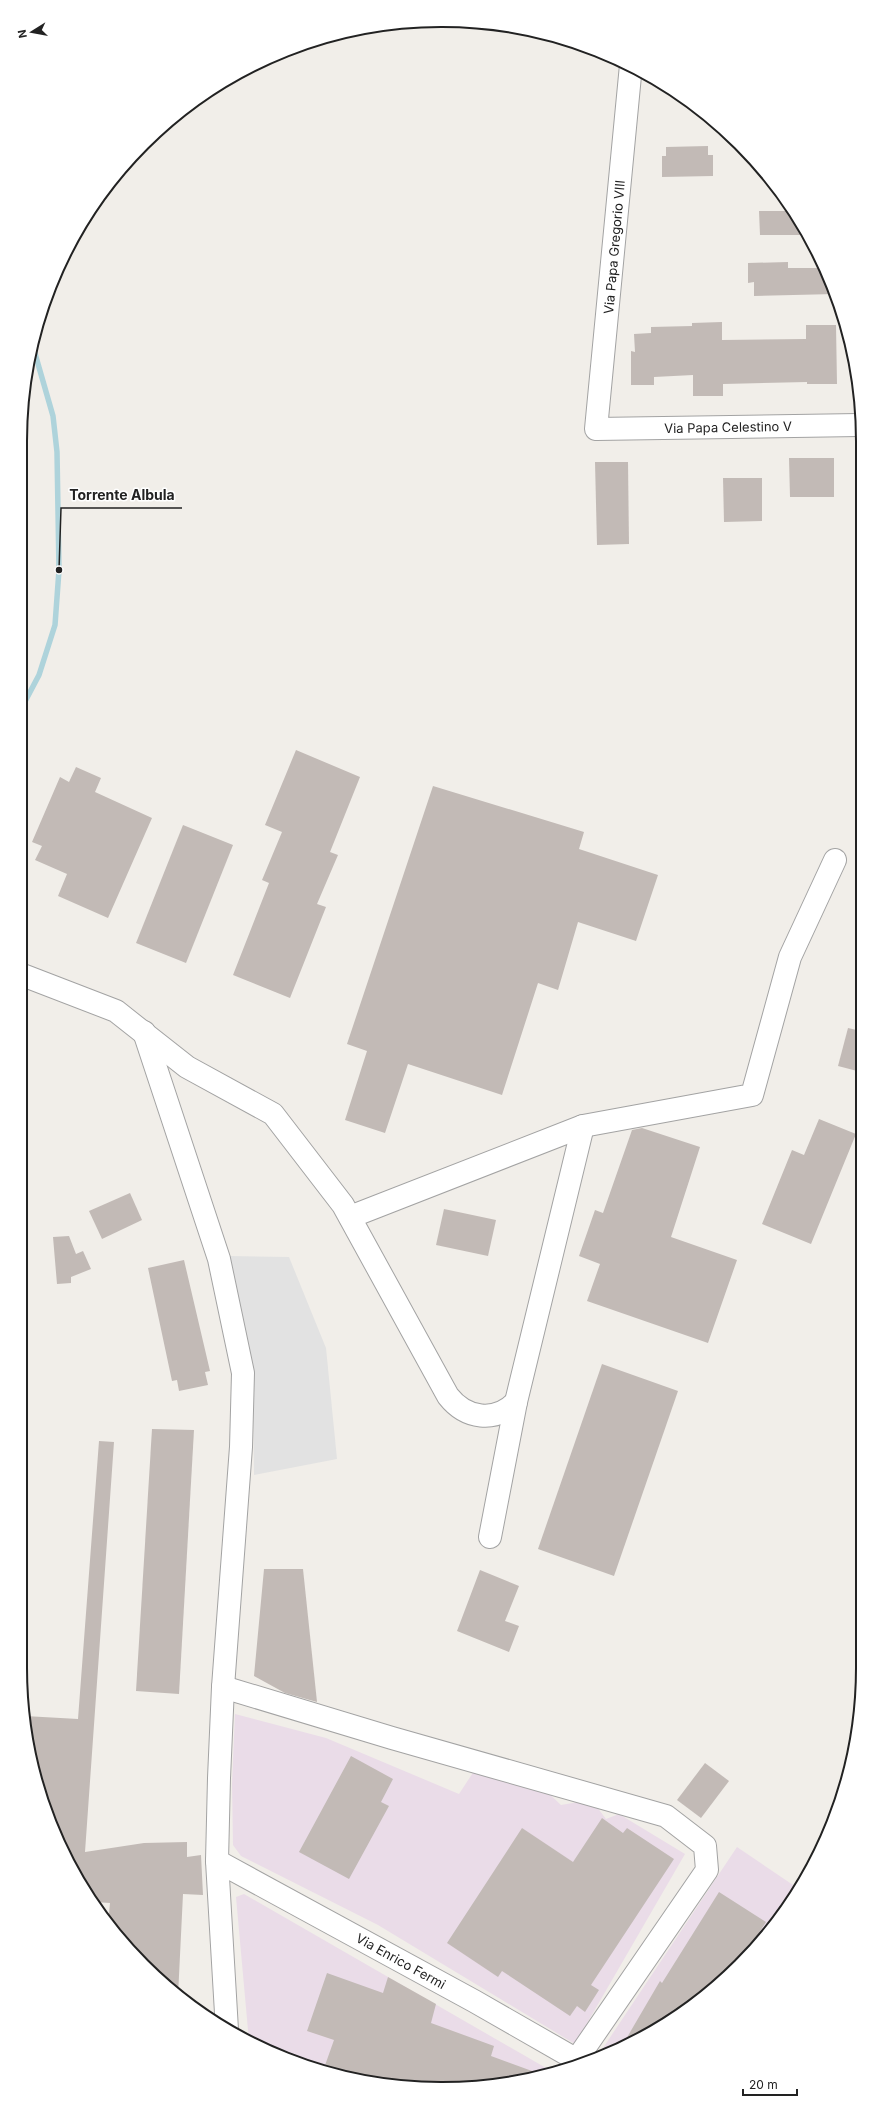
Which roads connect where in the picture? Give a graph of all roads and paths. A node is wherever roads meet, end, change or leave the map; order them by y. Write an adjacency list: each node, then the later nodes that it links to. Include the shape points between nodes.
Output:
1 (630, 73): 3 (street, Via Papa Gregorio VIII)
2 (855, 425): 3 (street, Via Papa Celestino V)
3 (596, 429)
4 (835, 860): 7 (street, via 790,957 752,1095)
5 (27, 977): 6 (street, via 116,1011)
6 (144, 1032): 8 (street, via 187,1067 273,1114); 11 (street, via 219,1259 243,1373 241,1447)
7 (583, 1126): 8 (street); 9 (street)
8 (350, 1217): 9 (street, via 455,1404 464,1411 483,1416 501,1413)
9 (516, 1402): 10 (street)
10 (490, 1537)
11 (223, 1687): 12 (street); 14 (street, via 666,1816 705,1846 707,1870)
12 (217, 1861): 13 (street); 15 (street, Via Enrico Fermi)
13 (226, 2021)
14 (582, 2057)
15 (573, 2060)

